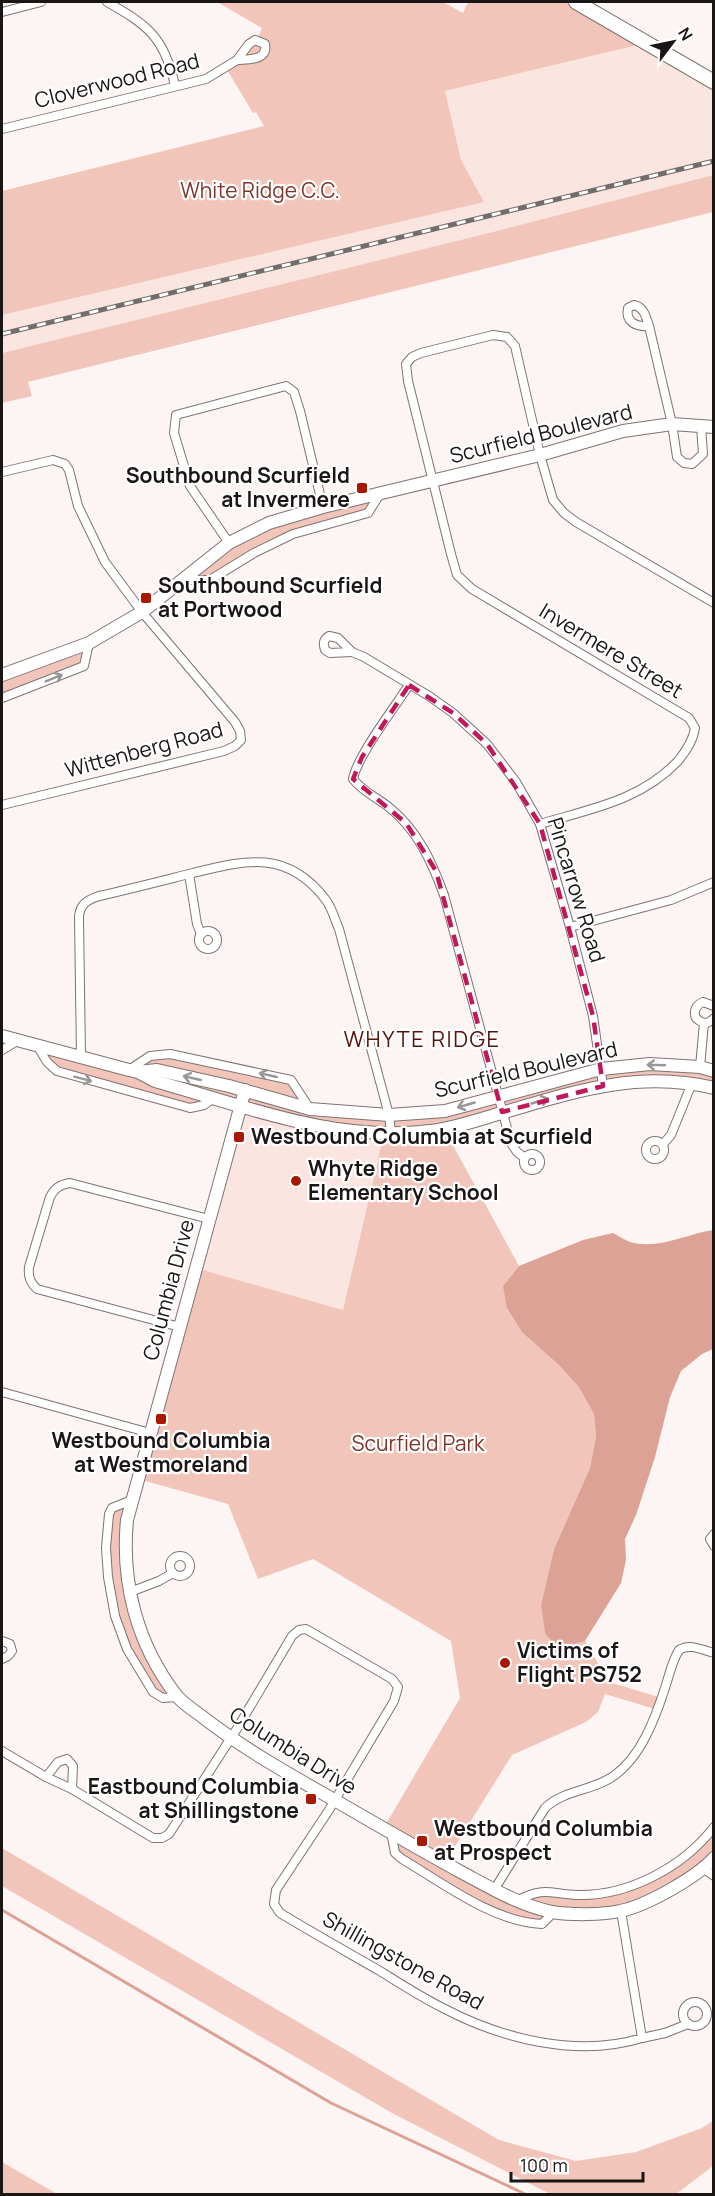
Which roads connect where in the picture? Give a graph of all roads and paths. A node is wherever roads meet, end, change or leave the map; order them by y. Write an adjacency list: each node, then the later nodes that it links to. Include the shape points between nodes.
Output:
1 (41, 2): 4 (street)
2 (107, 2): 7 (street, via 135,18 155,37 170,61)
3 (576, 2): 6 (main road)
4 (2, 12)
5 (237, 60): 7 (street, Cloverwood Road, via 206,79)
6 (714, 82)
7 (176, 86): 8 (street, Cloverwood Road)
8 (2, 129)
9 (649, 326): 10 (street)
10 (672, 424): 11 (street, Scurfield Boulevard); 11 (street, via 677,457 688,464 703,454); 12 (street, Scurfield Boulevard, via 623,431)
11 (707, 426)
12 (540, 455): 14 (street, Scurfield Boulevard); 14 (street, via 512,341 494,335 421,353 406,364); 19 (street, via 553,500 564,513)
13 (2, 472): 20 (street, via 53,460 64,464 78,506 105,562)
14 (431, 482): 15 (street, Scurfield Boulevard); 27 (street, Invermere Street, via 457,575 472,590 689,718 696,728 682,756 649,786 626,798)
15 (380, 494): 16 (street, Scurfield Boulevard); 18 (street, via 368,513 293,534 210,580)
16 (323, 507): 17 (street, Scurfield Boulevard, via 269,523); 17 (street, via 300,411 294,392 286,386 176,415 174,433 190,486)
17 (229, 543): 18 (street, Scurfield Boulevard)
18 (183, 580): 20 (street, Scurfield Boulevard)
19 (714, 603)
20 (142, 612): 21 (street, Scurfield Boulevard); 26 (street, Wittenberg Road, via 235,722 241,740 224,751)
21 (89, 643): 23 (street, Scurfield Boulevard); 25 (street, one-way to 21, via 84,666)
22 (352, 652): 24 (street, Pincarrow Road)
23 (2, 675)
24 (409, 685): 27 (street, Pincarrow Road, via 453,713 487,744 516,782); 48 (street, via 362,757 353,779 406,823 435,871)
25 (2, 698)
26 (2, 805)
27 (540, 824): 30 (street, Pincarrow Road)
28 (189, 874): 31 (street); 39 (street, via 83,903 79,917); 53 (street, via 235,862 260,861 284,866 306,879 327,901 339,929)
29 (714, 882): 30 (street, via 671,900)
30 (570, 927): 41 (street, Pincarrow Road, via 593,1016)
31 (201, 934)
32 (714, 1006): 34 (street, via 706,1002 697,1006 696,1018)
33 (714, 1018): 34 (street)
34 (704, 1023): 40 (street)
35 (2, 1036): 36 (street, Scurfield Boulevard)
36 (17, 1041): 37 (street, Scurfield Boulevard); 38 (street)
37 (38, 1047): 39 (street, Scurfield Boulevard); 49 (street, one-way to 49, via 57,1071 190,1108)
38 (2, 1050)
39 (81, 1058): 42 (street, Scurfield Boulevard)
40 (700, 1067): 41 (street, Scurfield Boulevard, one-way to 41, via 650,1064); 43 (street, Scurfield Boulevard)
41 (601, 1069): 45 (street, Pincarrow Road); 48 (street, Scurfield Boulevard)
42 (133, 1071): 47 (street, Scurfield Boulevard, one-way to 42, via 157,1070); 49 (street, Scurfield Boulevard); 51 (street, one-way to 42, via 291,1080 234,1067 170,1054 150,1056)
43 (714, 1071)
44 (692, 1083): 45 (street, Scurfield Boulevard, via 648,1080); 46 (street, Scurfield Boulevard); 55 (street, via 671,1135)
45 (603, 1086): 52 (street, Scurfield Boulevard, one-way to 45)
46 (714, 1089)
47 (245, 1090): 50 (street, Columbia Drive); 51 (street, Scurfield Boulevard)
48 (498, 1096): 52 (street); 53 (street, Scurfield Boulevard, one-way to 53, via 445,1111)
49 (214, 1098): 50 (street, Scurfield Boulevard)
50 (242, 1106): 54 (street, Scurfield Boulevard, via 307,1124); 57 (street, Columbia Drive)
51 (310, 1108): 53 (street, Scurfield Boulevard)
52 (502, 1112): 54 (street, Scurfield Boulevard, via 431,1131); 56 (street, via 511,1143)
53 (389, 1115): 54 (street)
54 (391, 1133)
55 (663, 1144)
56 (525, 1158)
57 (209, 1219): 58 (street, Columbia Drive); 58 (street, via 70,1183 61,1185 50,1197 30,1268 28,1276 37,1288)
58 (180, 1327): 60 (street, Columbia Drive)
59 (2, 1392): 60 (street)
60 (150, 1433): 61 (street, Columbia Drive)
61 (132, 1500): 65 (street, Columbia Drive, via 125,1541); 69 (street, Columbia Drive, via 112,1508 109,1514 106,1548 115,1616 127,1649 153,1692 163,1698)
62 (714, 1534): 63 (street, via 710,1539)
63 (714, 1546)
64 (172, 1573): 65 (street)
65 (130, 1592): 69 (street, Columbia Drive, via 143,1640)
66 (2, 1641): 68 (street, via 10,1644 12,1651)
67 (714, 1653): 79 (street, via 685,1646 679,1650 655,1719 627,1765 602,1783 553,1800)
68 (2, 1659)
69 (178, 1697): 70 (street, Columbia Drive)
70 (230, 1738): 73 (street, via 169,1834 162,1838 153,1838); 74 (street, Columbia Drive); 74 (street, Shillingstone Road, via 285,1645 299,1630 318,1635 382,1672 398,1687 397,1695)
71 (2, 1751): 72 (street)
72 (46, 1777): 73 (street); 73 (street, via 58,1762 67,1759 73,1766)
73 (72, 1789)
74 (335, 1800): 76 (street, Columbia Drive); 84 (street, Shillingstone Road, via 276,1890 273,1904 280,1913 443,2008 482,2025 534,2042 590,2046)
75 (714, 1827): 80 (street, via 684,1858 624,1888 594,1894 544,1891)
76 (391, 1832): 79 (street, Columbia Drive); 82 (street, Columbia Drive, via 395,1853 402,1859 493,1911 512,1920 542,1924)
77 (714, 1857): 78 (street, Columbia Drive)
78 (709, 1873): 81 (street, Columbia Drive)
79 (494, 1890): 80 (street, Columbia Drive)
80 (516, 1901): 82 (street, Columbia Drive)
81 (621, 1911): 82 (street, Columbia Drive); 84 (street)
82 (554, 1912)
83 (688, 2024): 84 (street, Shillingstone Road)
84 (642, 2038)

